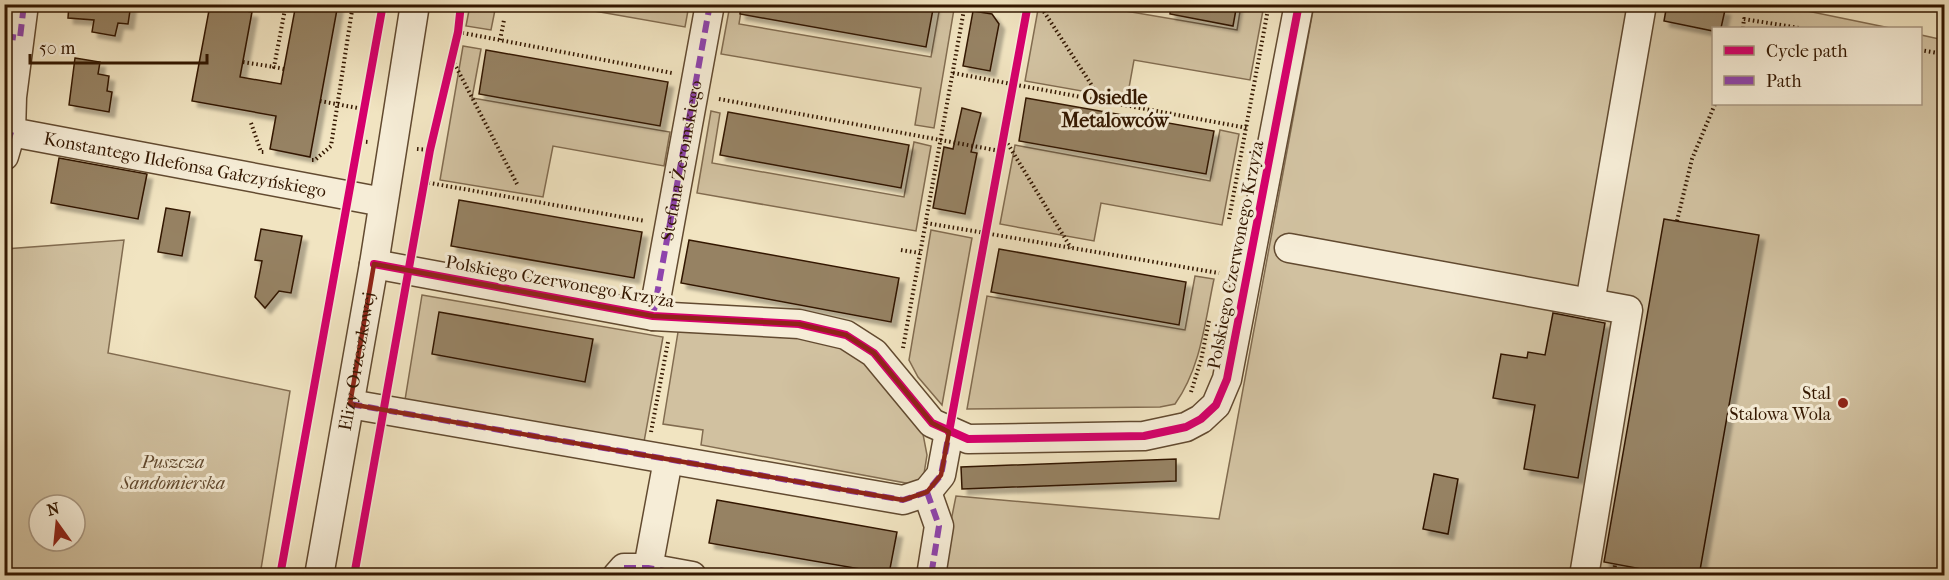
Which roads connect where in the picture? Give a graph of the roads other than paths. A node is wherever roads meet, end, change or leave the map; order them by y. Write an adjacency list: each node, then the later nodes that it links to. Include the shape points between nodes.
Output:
1 (24, 4): 6 (street)
2 (415, 4): 8 (street, Elizy Orzeszkowej)
3 (710, 4): 12 (street, Stefana Żeromskiego)
4 (1299, 4): 14 (street, Polskiego Czerwonego Krzyża, via 1227,379 1216,405 1186,427 1144,436 968,439)
5 (1642, 4): 11 (street)
6 (12, 37): 7 (street)
7 (8, 144): 8 (street, Konstantego Ildefonsa Gałczyńskiego)
8 (383, 202): 10 (street, Elizy Orzeszkowej)
9 (1289, 248): 11 (street)
10 (374, 264): 12 (street, Polskiego Czerwonego Krzyża); 13 (street, Elizy Orzeszkowej)
11 (1590, 303): 21 (street, via 1628,310)
12 (663, 317): 14 (street, Polskiego Czerwonego Krzyża, via 799,324 846,334 874,353 932,423)
13 (350, 404): 15 (street); 18 (street, Elizy Orzeszkowej)
14 (949, 432): 16 (street, via 941,475)
15 (657, 458): 16 (street, via 903,500); 17 (street)
16 (927, 492): 20 (street, via 939,526)
17 (629, 570): 19 (street)
18 (319, 576)
19 (692, 576)
20 (931, 576)
21 (1584, 576)

